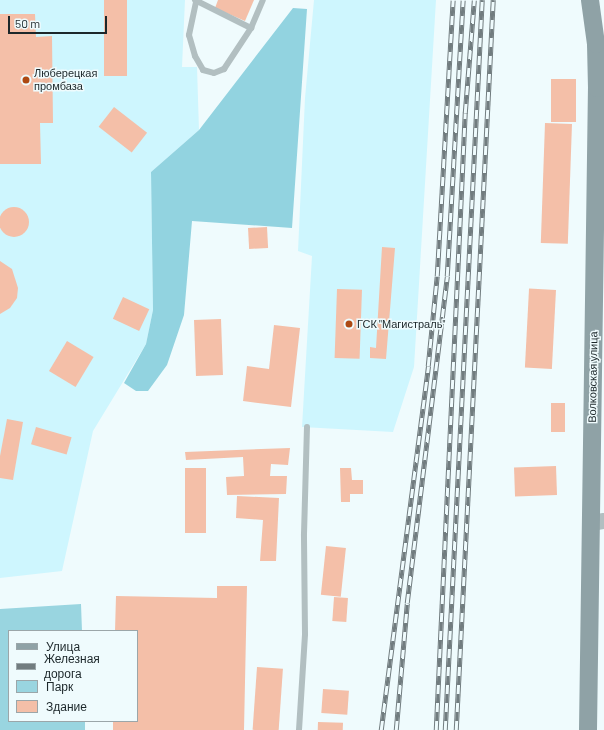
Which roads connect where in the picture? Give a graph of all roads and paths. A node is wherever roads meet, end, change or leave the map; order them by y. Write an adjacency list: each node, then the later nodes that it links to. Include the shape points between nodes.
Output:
1 (263, 0): 4 (lane)
2 (590, 0): 6 (main road, Волковская улица, via 596,44)
3 (196, 1): 4 (lane); 4 (lane, via 189,35 195,56 203,70 214,73 224,69)
4 (251, 28)
5 (307, 427): 7 (lane, via 305,634)
6 (597, 522): 8 (main road, Волковская улица)
7 (299, 730)
8 (588, 730)

